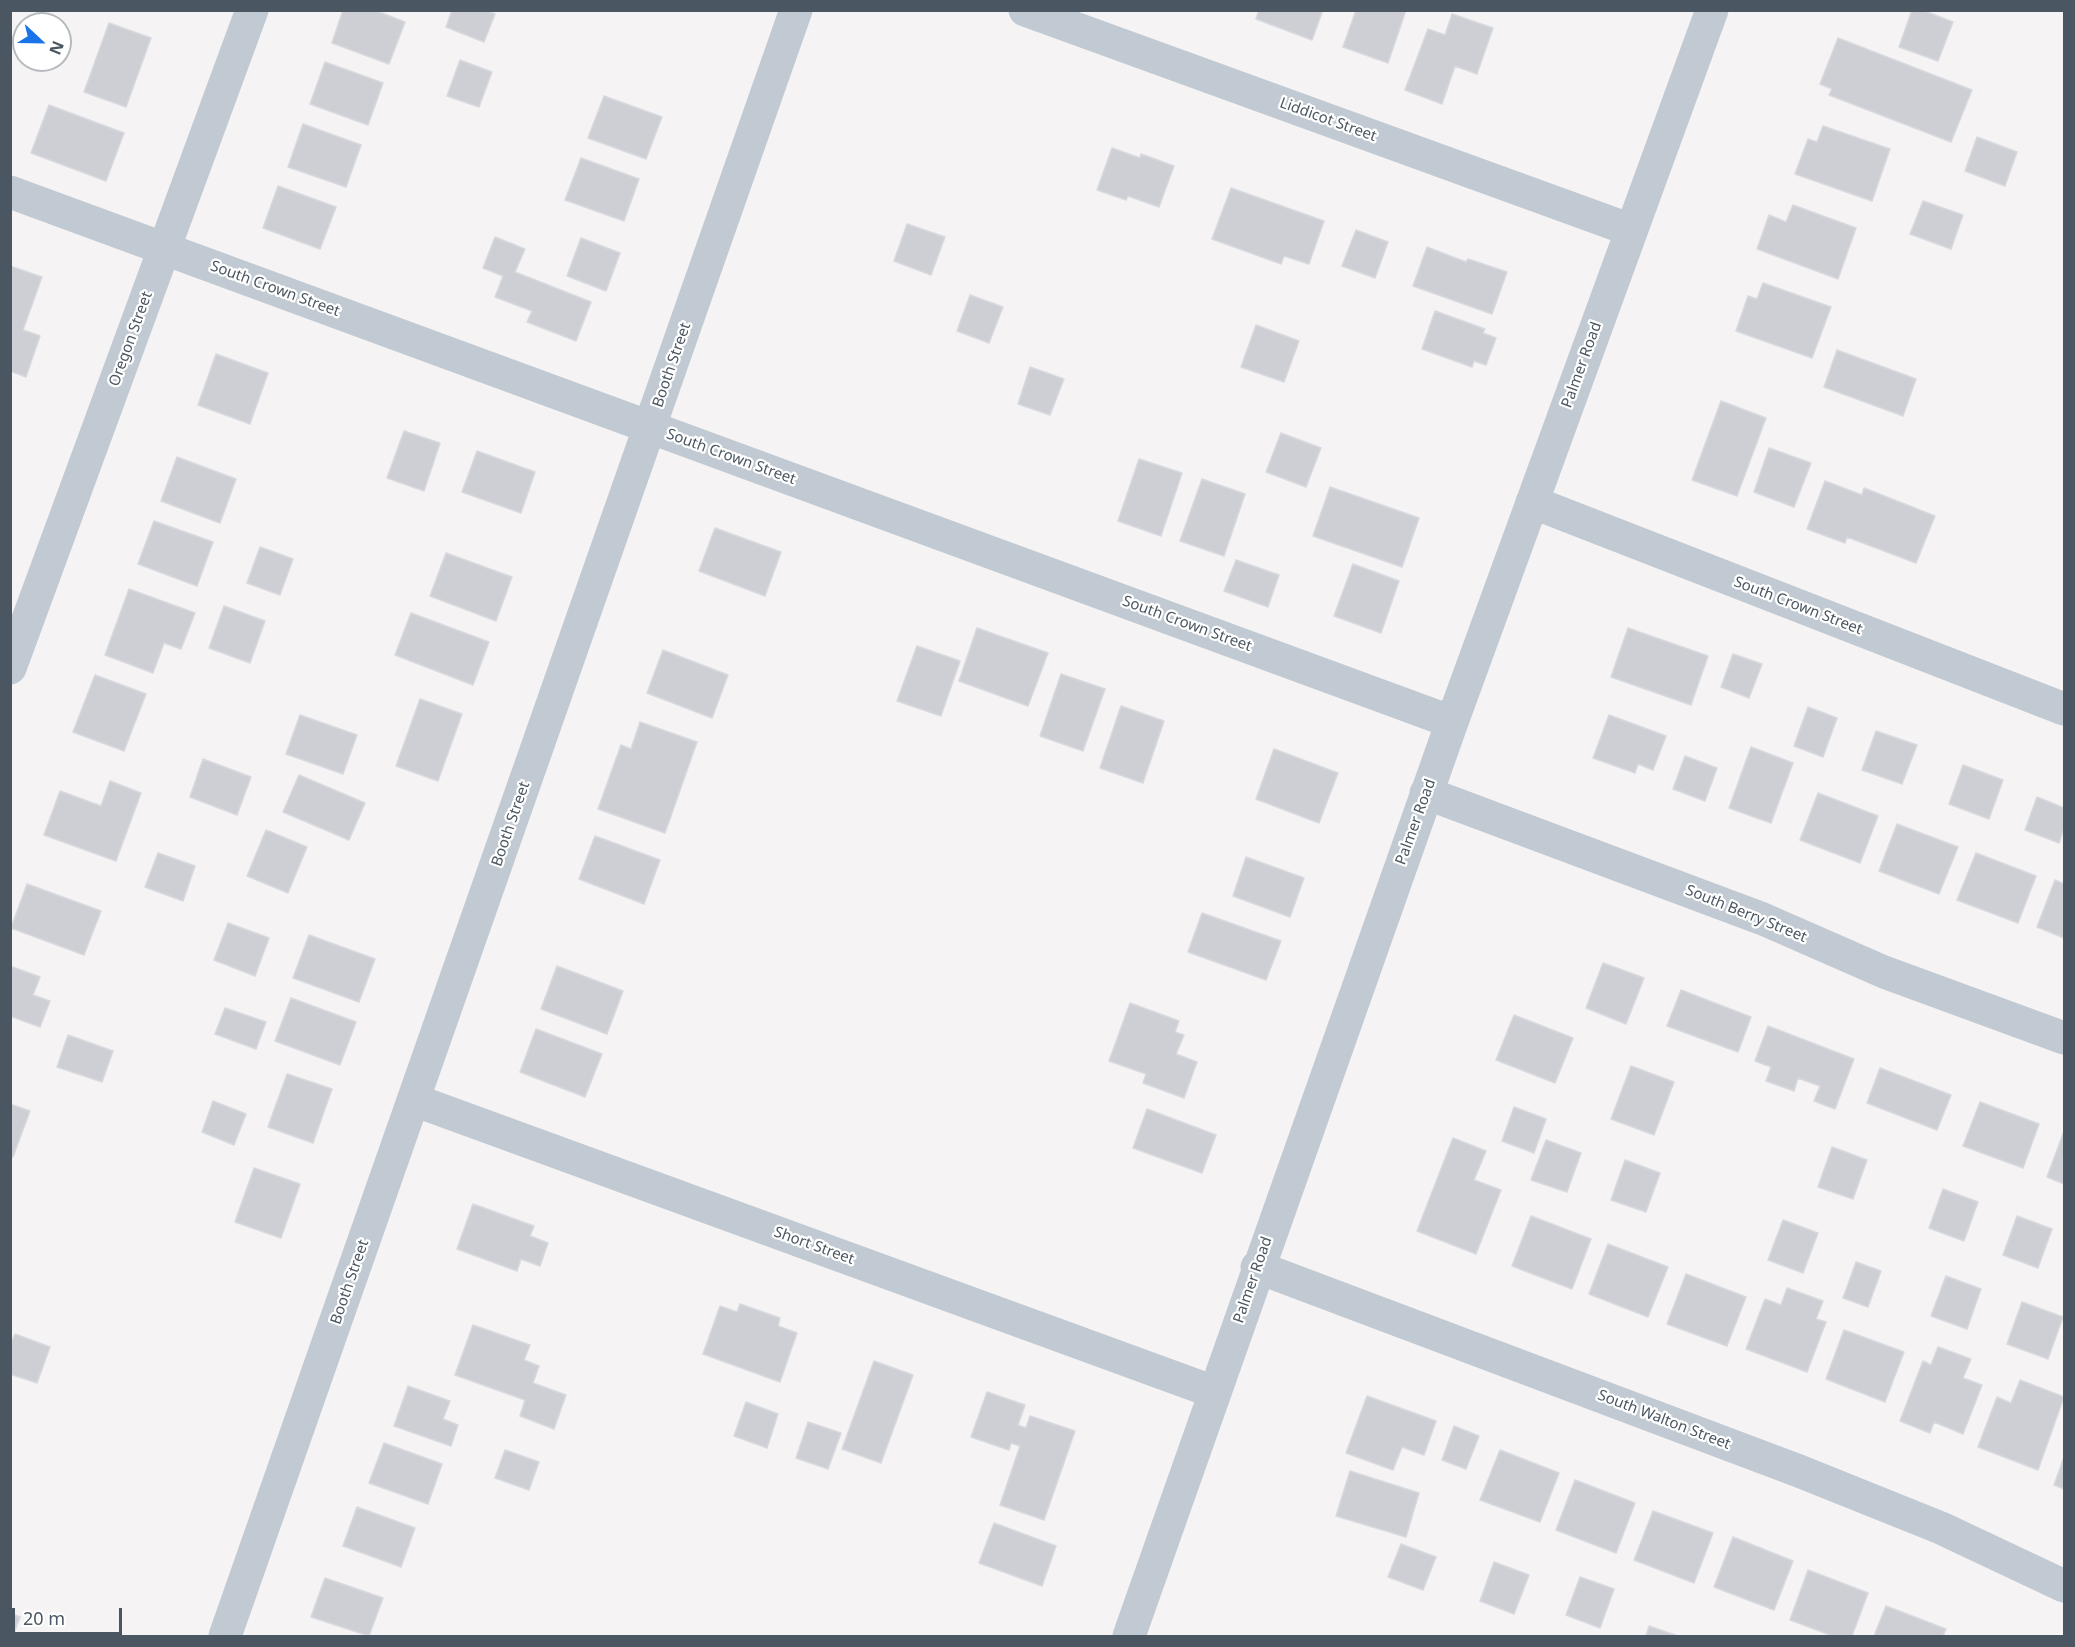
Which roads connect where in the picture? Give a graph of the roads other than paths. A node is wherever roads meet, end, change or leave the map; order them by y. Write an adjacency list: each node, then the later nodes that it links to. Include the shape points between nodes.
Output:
1 (252, 10): 7 (street, Oregon Street)
2 (796, 10): 8 (street, Booth Street)
3 (1025, 10): 6 (street, Liddicot Street)
4 (1712, 10): 6 (street, Palmer Road)
5 (10, 192): 7 (street, South Crown Street)
6 (1631, 230): 9 (street, Palmer Road)
7 (164, 249): 8 (street, South Crown Street); 10 (street, Oregon Street)
8 (651, 427): 12 (street, South Crown Street); 15 (street, Booth Street)
9 (1532, 502): 11 (street, South Crown Street); 12 (street, Palmer Road)
10 (10, 668)
11 (2064, 709)
12 (1452, 722): 13 (street, Palmer Road)
13 (1426, 793): 14 (street, South Berry Street, via 1763,919 1884,972); 16 (street, Palmer Road)
14 (2064, 1038)
15 (414, 1100): 17 (street, Short Street); 19 (street, Booth Street)
16 (1257, 1268): 17 (street, Palmer Road); 18 (street, South Walton Street, via 1799,1471 1941,1528)
17 (1214, 1392): 20 (street, Palmer Road)
18 (2064, 1586)
19 (225, 1636)
20 (1129, 1636)

